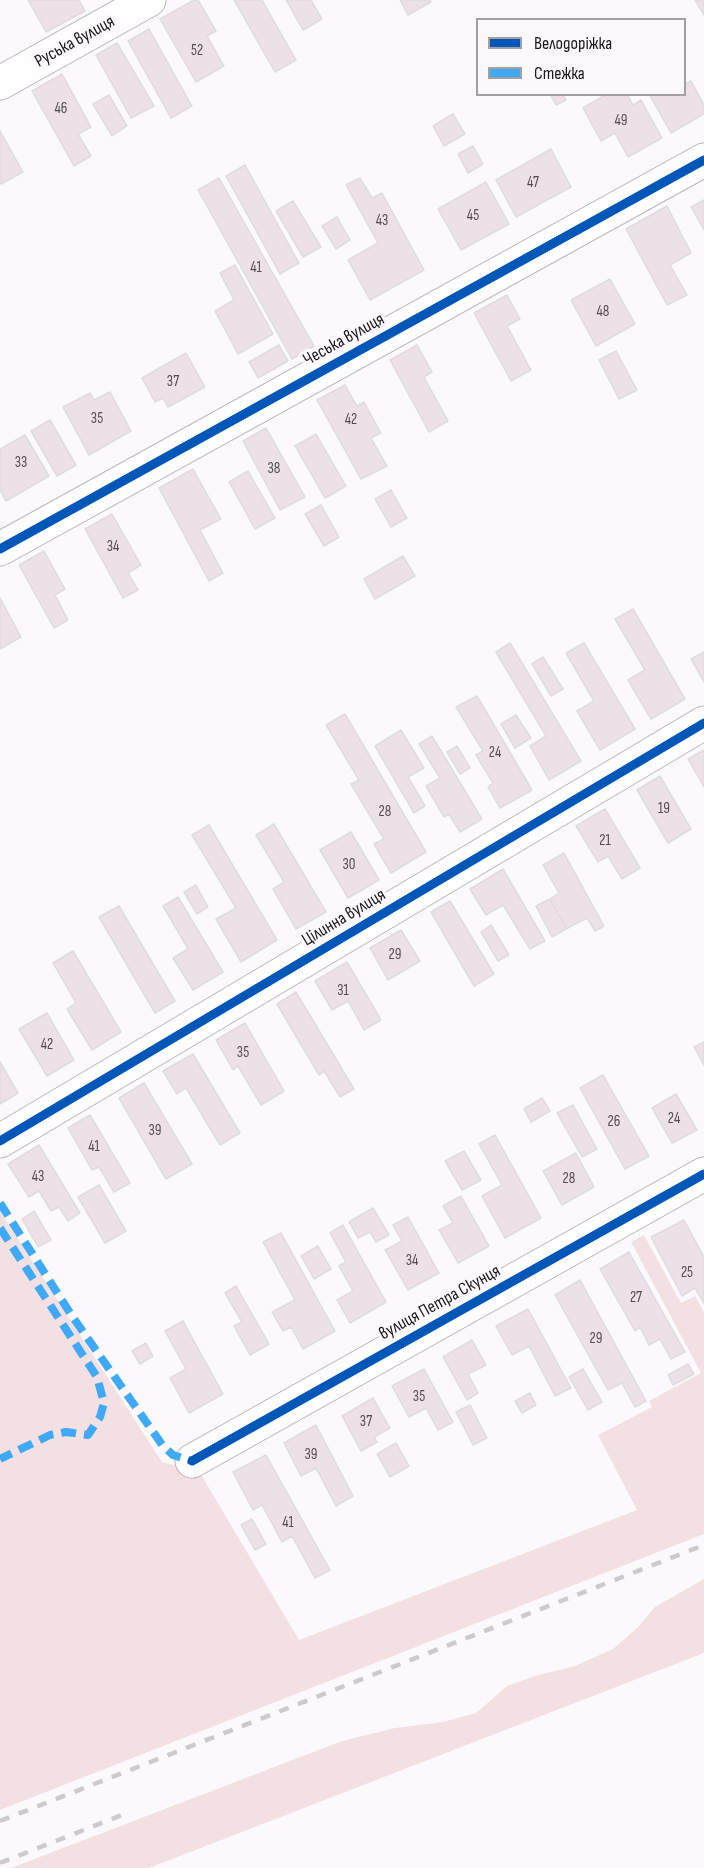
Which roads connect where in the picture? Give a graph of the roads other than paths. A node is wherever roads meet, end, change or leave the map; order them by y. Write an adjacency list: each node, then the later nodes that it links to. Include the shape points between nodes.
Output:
1 (149, 0): 2 (street, Руська вулиця)
2 (0, 83)
3 (704, 160): 4 (street, Чеська вулиця)
4 (0, 549)
5 (704, 723): 6 (street, Цілинна вулиця)
6 (0, 1141)
7 (704, 1174): 8 (street, вулиця Петра Скунця)
8 (192, 1461)

